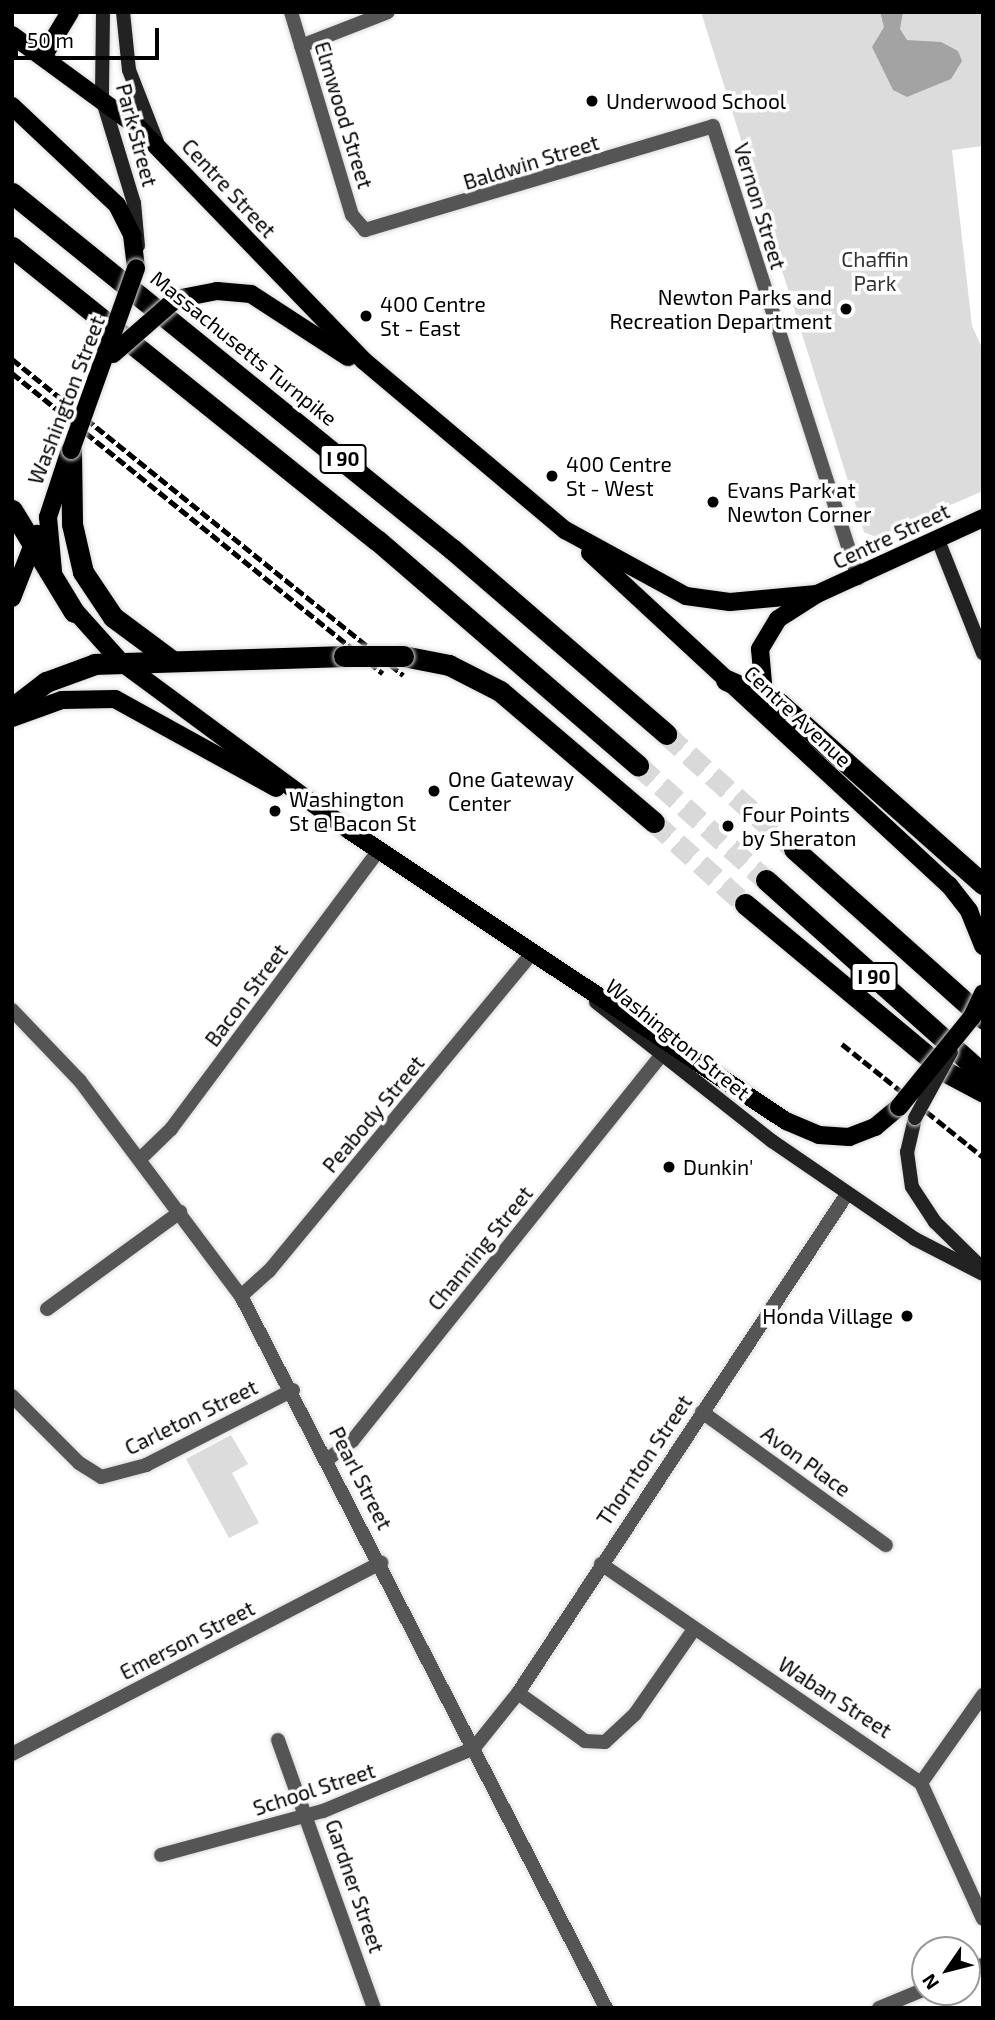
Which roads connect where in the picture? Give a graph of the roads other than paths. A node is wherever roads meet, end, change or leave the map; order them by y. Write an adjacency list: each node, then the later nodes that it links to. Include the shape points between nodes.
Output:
1 (71, 12): 8 (main road)
2 (103, 12): 9 (main road, Park Street)
3 (123, 12): 14 (main road, Park Street, via 129,70)
4 (291, 12): 7 (street, Elmwood Street)
5 (388, 12): 7 (street)
6 (12, 35): 8 (main road, Centre Street)
7 (301, 46): 16 (street, Elmwood Street)
8 (44, 55): 9 (main road, Centre Street)
9 (102, 98): 14 (main road, Centre Street); 18 (main road, Park Street, via 137,217)
10 (12, 106): 13 (main road, Washington Street)
11 (12, 111): 13 (street)
12 (713, 126): 16 (street, Baldwin Street); 28 (street, Vernon Street)
13 (38, 133): 18 (main road, Washington Street, via 117,205 132,235)
14 (162, 149): 20 (main road, Centre Street)
15 (12, 193): 40 (highway, Massachusetts Turnpike / I 90, via 452,549)
16 (367, 230)
17 (12, 247): 41 (highway, I 90, via 377,540)
18 (136, 268): 19 (main road, Washington Street, bridge)
19 (106, 362): 20 (main road, Centre Street, bridge, via 176,299 225,290 259,298); 21 (main road, Washington Street, bridge)
20 (397, 391): 25 (main road, Centre Street)
21 (71, 450): 22 (main road, Washington Street); 33 (highway, via 72,524 83,572 113,617)
22 (51, 498): 27 (main road); 31 (main road, Washington Street, via 49,557)
23 (12, 510): 27 (highway)
24 (983, 518): 26 (main road, Centre Street)
25 (565, 530): 29 (main road, Centre Street, via 686,596 730,602); 35 (main road, Centre Avenue)
26 (938, 540): 28 (main road, Centre Street); 32 (main road)
27 (32, 547): 30 (main road); 31 (highway)
28 (858, 578): 29 (main road, Centre Street)
29 (817, 594): 36 (main road, Centre Street, via 766,633 759,660)
30 (12, 598)
31 (74, 612): 34 (main road, Washington Street)
32 (983, 653)
33 (171, 660): 34 (highway); 42 (highway, bridge, via 403,656 449,665 500,691)
34 (121, 662): 37 (highway, via 65,674); 43 (main road, Washington Street)
35 (726, 680): 36 (highway); 39 (main road, Centre Avenue)
36 (763, 696): 39 (main road, Centre Street); 47 (highway, via 779,703)
37 (12, 708)
38 (12, 718): 43 (main road, Washington Street, via 62,700 121,701)
39 (767, 718): 49 (main road, Centre Avenue, via 949,885 969,911)
40 (666, 734)
41 (638, 765)
42 (653, 822)
43 (350, 831): 45 (main road, Washington Street)
44 (794, 849): 54 (highway, I 90)
45 (379, 850): 50 (main road, Washington Street); 58 (street, Bacon Street, via 171,1129)
46 (766, 880): 56 (highway, I 90)
47 (983, 884)
48 (745, 904): 57 (highway, via 948,1073)
49 (983, 946)
50 (531, 954): 51 (main road, Washington Street); 62 (street, Peabody Street, via 269,1271)
51 (579, 987): 54 (main road, bridge, via 809,1132 860,1134 899,1107); 55 (main road, Washington Street)
52 (983, 993): 54 (main road, bridge)
53 (12, 1010): 58 (street, Pearl Street, via 75,1076)
54 (974, 1021): 61 (main road, bridge, via 915,1118 907,1152 912,1187 935,1222)
55 (660, 1057): 59 (main road, Washington Street); 67 (street, Channing Street, via 353,1440)
56 (983, 1074)
57 (983, 1092)
58 (140, 1159): 60 (street, Pearl Street)
59 (848, 1194): 61 (main road, Washington Street); 66 (street, Thornton Street)
60 (180, 1212): 62 (street, Pearl Street); 63 (street)
61 (983, 1272)
62 (241, 1296): 64 (street, Pearl Street)
63 (47, 1309)
64 (293, 1390): 65 (street, Carleton Street, via 146,1465 101,1477 79,1463); 67 (street, Pearl Street)
65 (12, 1396)
66 (702, 1412): 68 (street, Avon Place); 70 (street, Thornton Street)
67 (328, 1459): 69 (street, Pearl Street)
68 (886, 1545)
69 (381, 1563): 75 (street, Pearl Street); 76 (street, Emerson Street)
70 (601, 1564): 71 (street, Waban Street); 72 (street, Thornton Street)
71 (694, 1629): 72 (street, via 635,1714 605,1742 585,1741); 77 (street, Waban Street)
72 (518, 1693): 75 (street, Thornton Street)
73 (983, 1695): 77 (street)
74 (278, 1740): 78 (street, Gardner Street)
75 (474, 1748): 78 (street, School Street); 83 (street, Pearl Street)
76 (12, 1754)
77 (921, 1783): 80 (street)
78 (309, 1816): 79 (street, School Street); 82 (street, Gardner Street)
79 (161, 1856)
80 (983, 1919)
81 (911, 1995): 84 (street)
82 (374, 2008)
83 (606, 2008)
84 (878, 2008)

